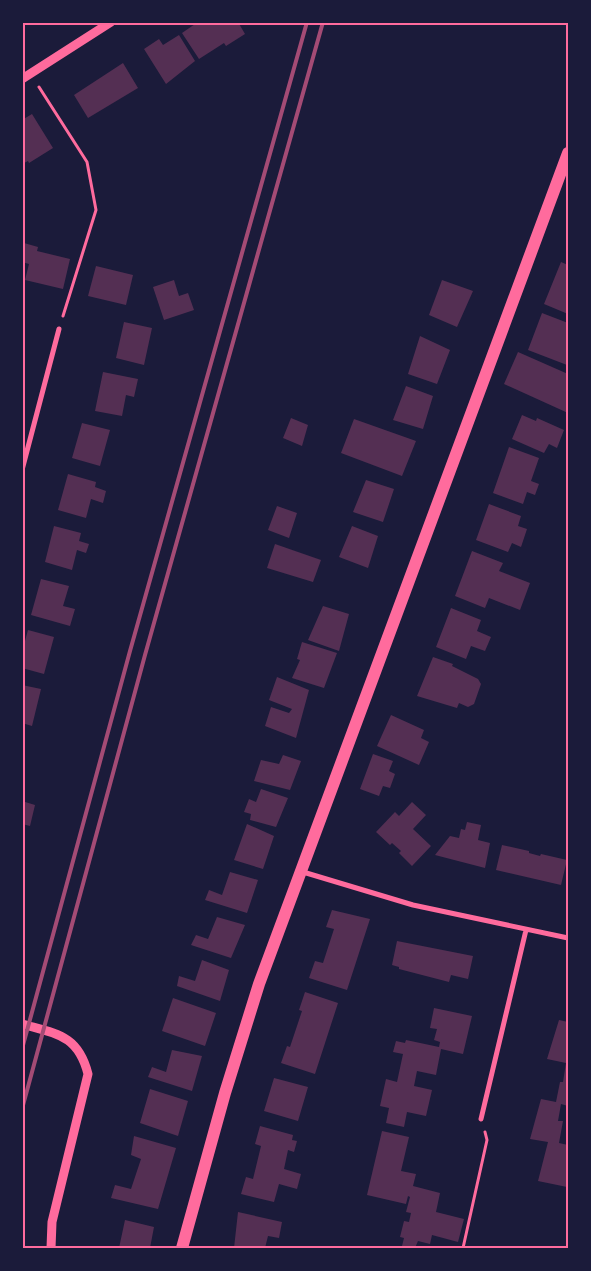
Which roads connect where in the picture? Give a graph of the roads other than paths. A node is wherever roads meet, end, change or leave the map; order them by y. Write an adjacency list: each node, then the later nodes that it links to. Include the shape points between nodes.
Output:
1 (111, 22): 2 (street)
2 (26, 76)
3 (568, 153): 6 (main road)
4 (59, 329): 5 (street)
5 (22, 470)
6 (303, 872): 7 (street, via 413,905); 12 (main road, via 259,984)
7 (526, 930): 8 (street); 10 (street)
8 (568, 938)
9 (22, 1024): 11 (street, via 64,1036 75,1045 88,1074 52,1222)
10 (480, 1119)
11 (51, 1248)
12 (182, 1248)

